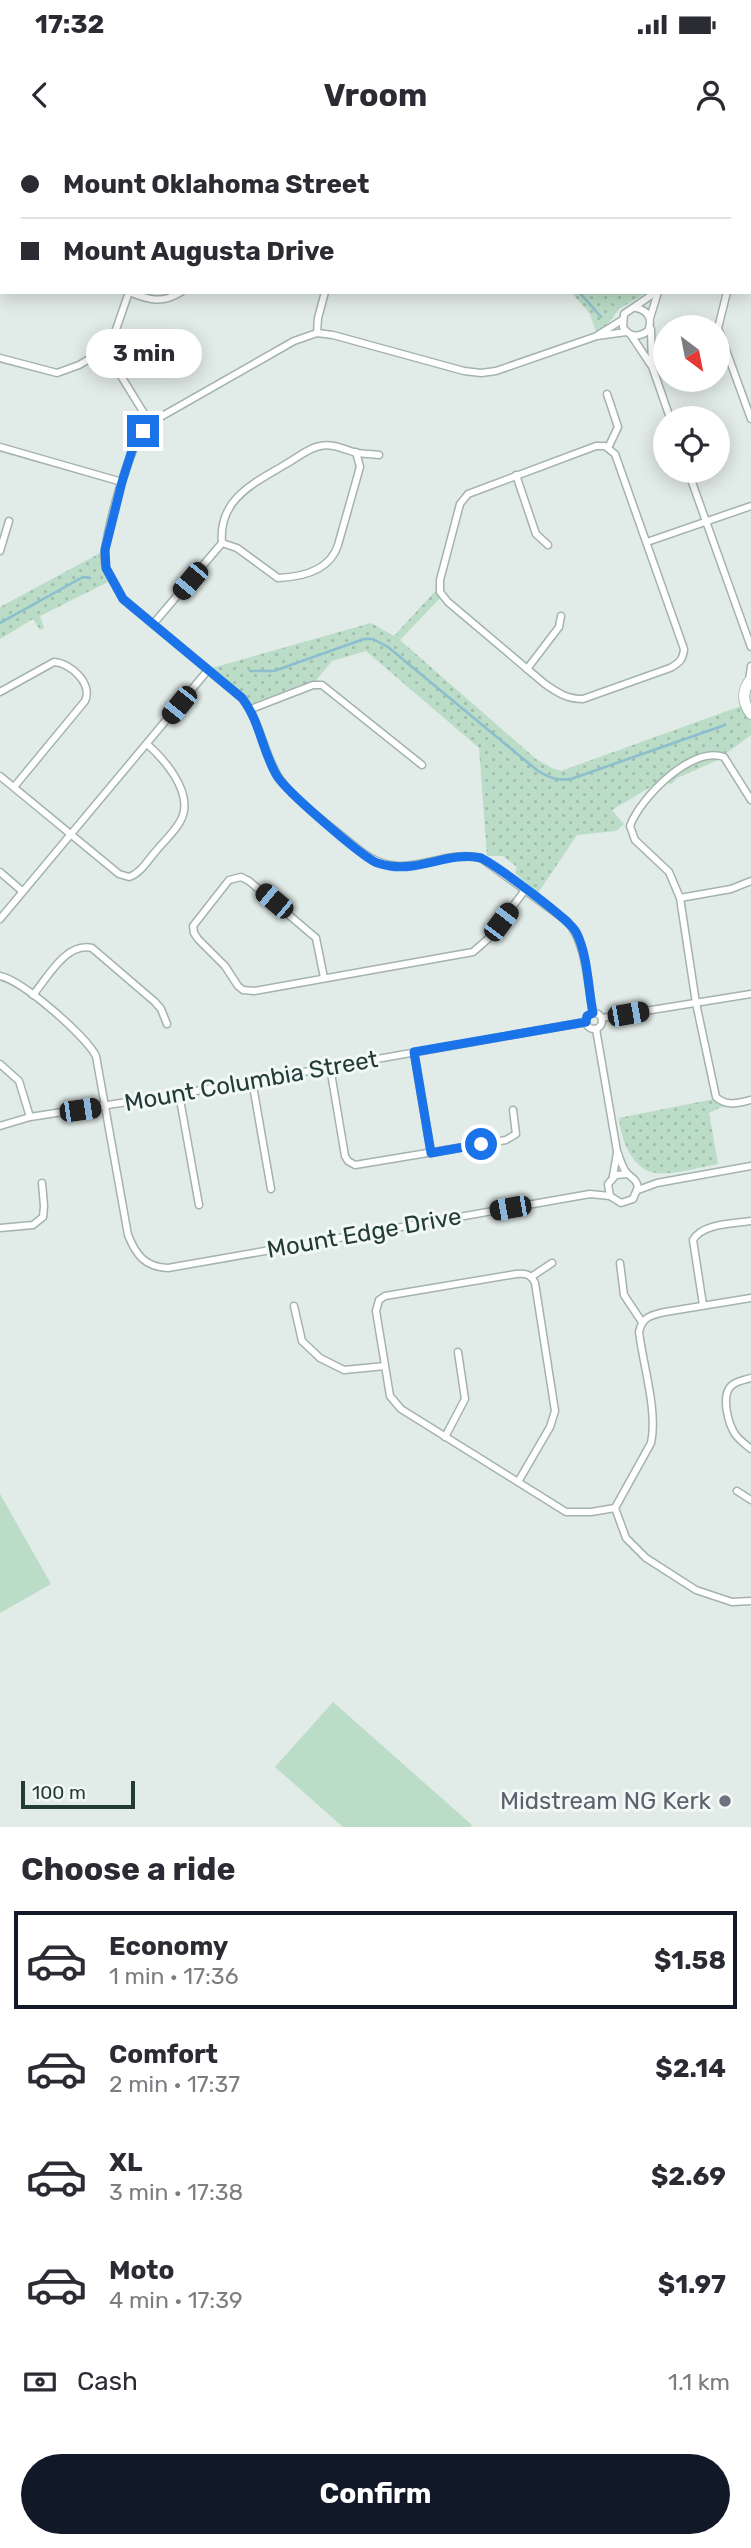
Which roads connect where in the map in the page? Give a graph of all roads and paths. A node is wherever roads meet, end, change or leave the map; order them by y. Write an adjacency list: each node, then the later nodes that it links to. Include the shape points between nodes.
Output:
1 (128, 294): 14 (street)
2 (135, 294): 3 (street, via 160,301)
3 (176, 294)
4 (324, 294): 11 (street)
5 (654, 294): 8 (street)
6 (657, 294): 10 (street)
7 (726, 294): 19 (street, via 718,328)
8 (636, 308): 9 (street); 10 (street, via 647,313)
9 (622, 320): 12 (street); 13 (street)
10 (650, 322): 12 (street, via 643,335); 16 (street)
11 (317, 333): 13 (street, via 481,373); 20 (street, via 294,341)
12 (628, 334): 13 (street); 16 (street)
13 (597, 336)
14 (105, 350): 15 (street, via 57,373); 20 (street)
15 (0, 358)
16 (652, 366): 18 (street)
17 (607, 394): 22 (street, via 618,427)
18 (666, 406)
19 (751, 419)
20 (150, 423): 26 (street, via 133,447)
21 (0, 447): 26 (street)
22 (608, 448): 25 (street, via 596,446); 32 (street, via 615,454)
23 (356, 452): 24 (street); 31 (street, via 319,446 243,490 225,515); 31 (street, via 360,467 335,555 324,566 278,578)
24 (379, 455)
25 (516, 475): 33 (street, via 536,534); 39 (street, via 473,491 462,501 439,586 448,602)
26 (122, 482): 36 (street, via 104,563 120,595)
27 (692, 483): 30 (street)
28 (751, 506): 30 (street)
29 (9, 522): 34 (street)
30 (706, 522): 32 (street); 37 (street)
31 (222, 542): 36 (street)
32 (647, 542): 39 (street, via 684,649 679,663 583,699 562,696)
33 (548, 545)
34 (0, 551)
35 (561, 616): 39 (street, via 559,627)
36 (154, 623): 40 (street)
37 (751, 647)
38 (751, 666): 41 (street)
39 (527, 669)
40 (208, 670): 43 (street); 45 (street)
41 (750, 680): 44 (street, via 744,699)
42 (0, 692): 48 (street, via 54,662 64,664 86,683 89,692)
43 (251, 709): 46 (street, via 323,685); 53 (street, via 271,763 289,790 373,861 392,867 474,856)
44 (751, 714)
45 (147, 744): 50 (street); 50 (street, via 166,761 182,794 184,815 172,832 139,871 128,877)
46 (422, 765)
47 (0, 776): 48 (street)
48 (14, 787): 50 (street)
49 (751, 800): 55 (street, via 724,757 713,754 673,772 632,820 632,835 664,865)
50 (71, 834): 54 (street)
51 (0, 872): 54 (street)
52 (751, 881): 55 (street)
53 (526, 890): 58 (street, via 473,952); 62 (street, via 576,933)
54 (22, 891): 56 (street)
55 (680, 898): 61 (street)
56 (0, 919)
57 (0, 976): 60 (street)
58 (324, 978): 58 (street, via 243,990 198,939 193,926 229,880 241,877 316,937)
59 (751, 993): 61 (street)
60 (33, 995): 65 (street, via 69,952 77,947 92,948 162,1009); 73 (street, via 92,1048)
61 (696, 1003): 63 (street); 72 (street, via 716,1097 732,1104)
62 (593, 1013): 63 (street); 64 (street)
63 (602, 1018): 66 (street)
64 (586, 1022): 66 (street); 67 (street, Mount Columbia Street)
65 (167, 1024)
66 (596, 1028): 77 (street)
67 (414, 1052): 69 (street, Mount Columbia Street); 78 (street)
68 (0, 1064): 75 (street, via 19,1081)
69 (330, 1067): 70 (street, Mount Columbia Street); 78 (street, via 345,1156 351,1164)
70 (252, 1080): 71 (street, Mount Columbia Street); 86 (street)
71 (179, 1094): 73 (street, Mount Columbia Street); 90 (street)
72 (751, 1100)
73 (106, 1106): 75 (street, Mount Columbia Street); 88 (street, Mount Edge Drive, via 128,1235 150,1265 168,1268)
74 (513, 1110): 78 (street, via 513,1137)
75 (30, 1117): 76 (street, Mount Columbia Street)
76 (0, 1126)
77 (617, 1151): 80 (street); 81 (street)
78 (431, 1153)
79 (751, 1166): 84 (street, Mount Edge Drive)
80 (628, 1174): 81 (street); 82 (street, Mount Edge Drive)
81 (613, 1176): 85 (street, Mount Edge Drive)
82 (635, 1178): 84 (street, Mount Edge Drive); 87 (street)
83 (42, 1183): 92 (street, via 43,1217 33,1225)
84 (657, 1183): 87 (street, Mount Edge Drive)
85 (608, 1184): 88 (street, Mount Edge Drive); 89 (street)
86 (271, 1189)
87 (638, 1190): 89 (street, Mount Edge Drive, via 627,1203)
88 (590, 1194): 89 (street, Mount Edge Drive)
89 (610, 1196)
90 (199, 1205)
91 (751, 1221): 97 (street, via 707,1228 693,1240)
92 (0, 1228)
93 (552, 1263): 95 (street)
94 (620, 1263): 99 (street, via 624,1295)
95 (531, 1277): 101 (street, via 523,1273 385,1296 376,1311); 105 (street, via 555,1411)
96 (751, 1297): 97 (street)
97 (703, 1305): 99 (street, via 652,1315)
98 (294, 1306): 101 (street, via 302,1341 320,1358 344,1370)
99 (642, 1322): 108 (street, via 639,1332 653,1435)
100 (458, 1352): 103 (street, via 465,1399)
101 (385, 1366): 103 (street, via 390,1396 396,1404)
102 (751, 1378): 104 (street, via 732,1385 726,1399 735,1435)
103 (445, 1437): 105 (street)
104 (751, 1449)
105 (517, 1482): 108 (street, via 566,1512)
106 (737, 1491): 107 (street)
107 (751, 1500)
108 (615, 1508): 109 (street, via 626,1538 646,1558 704,1593 732,1602)
109 (751, 1601)

